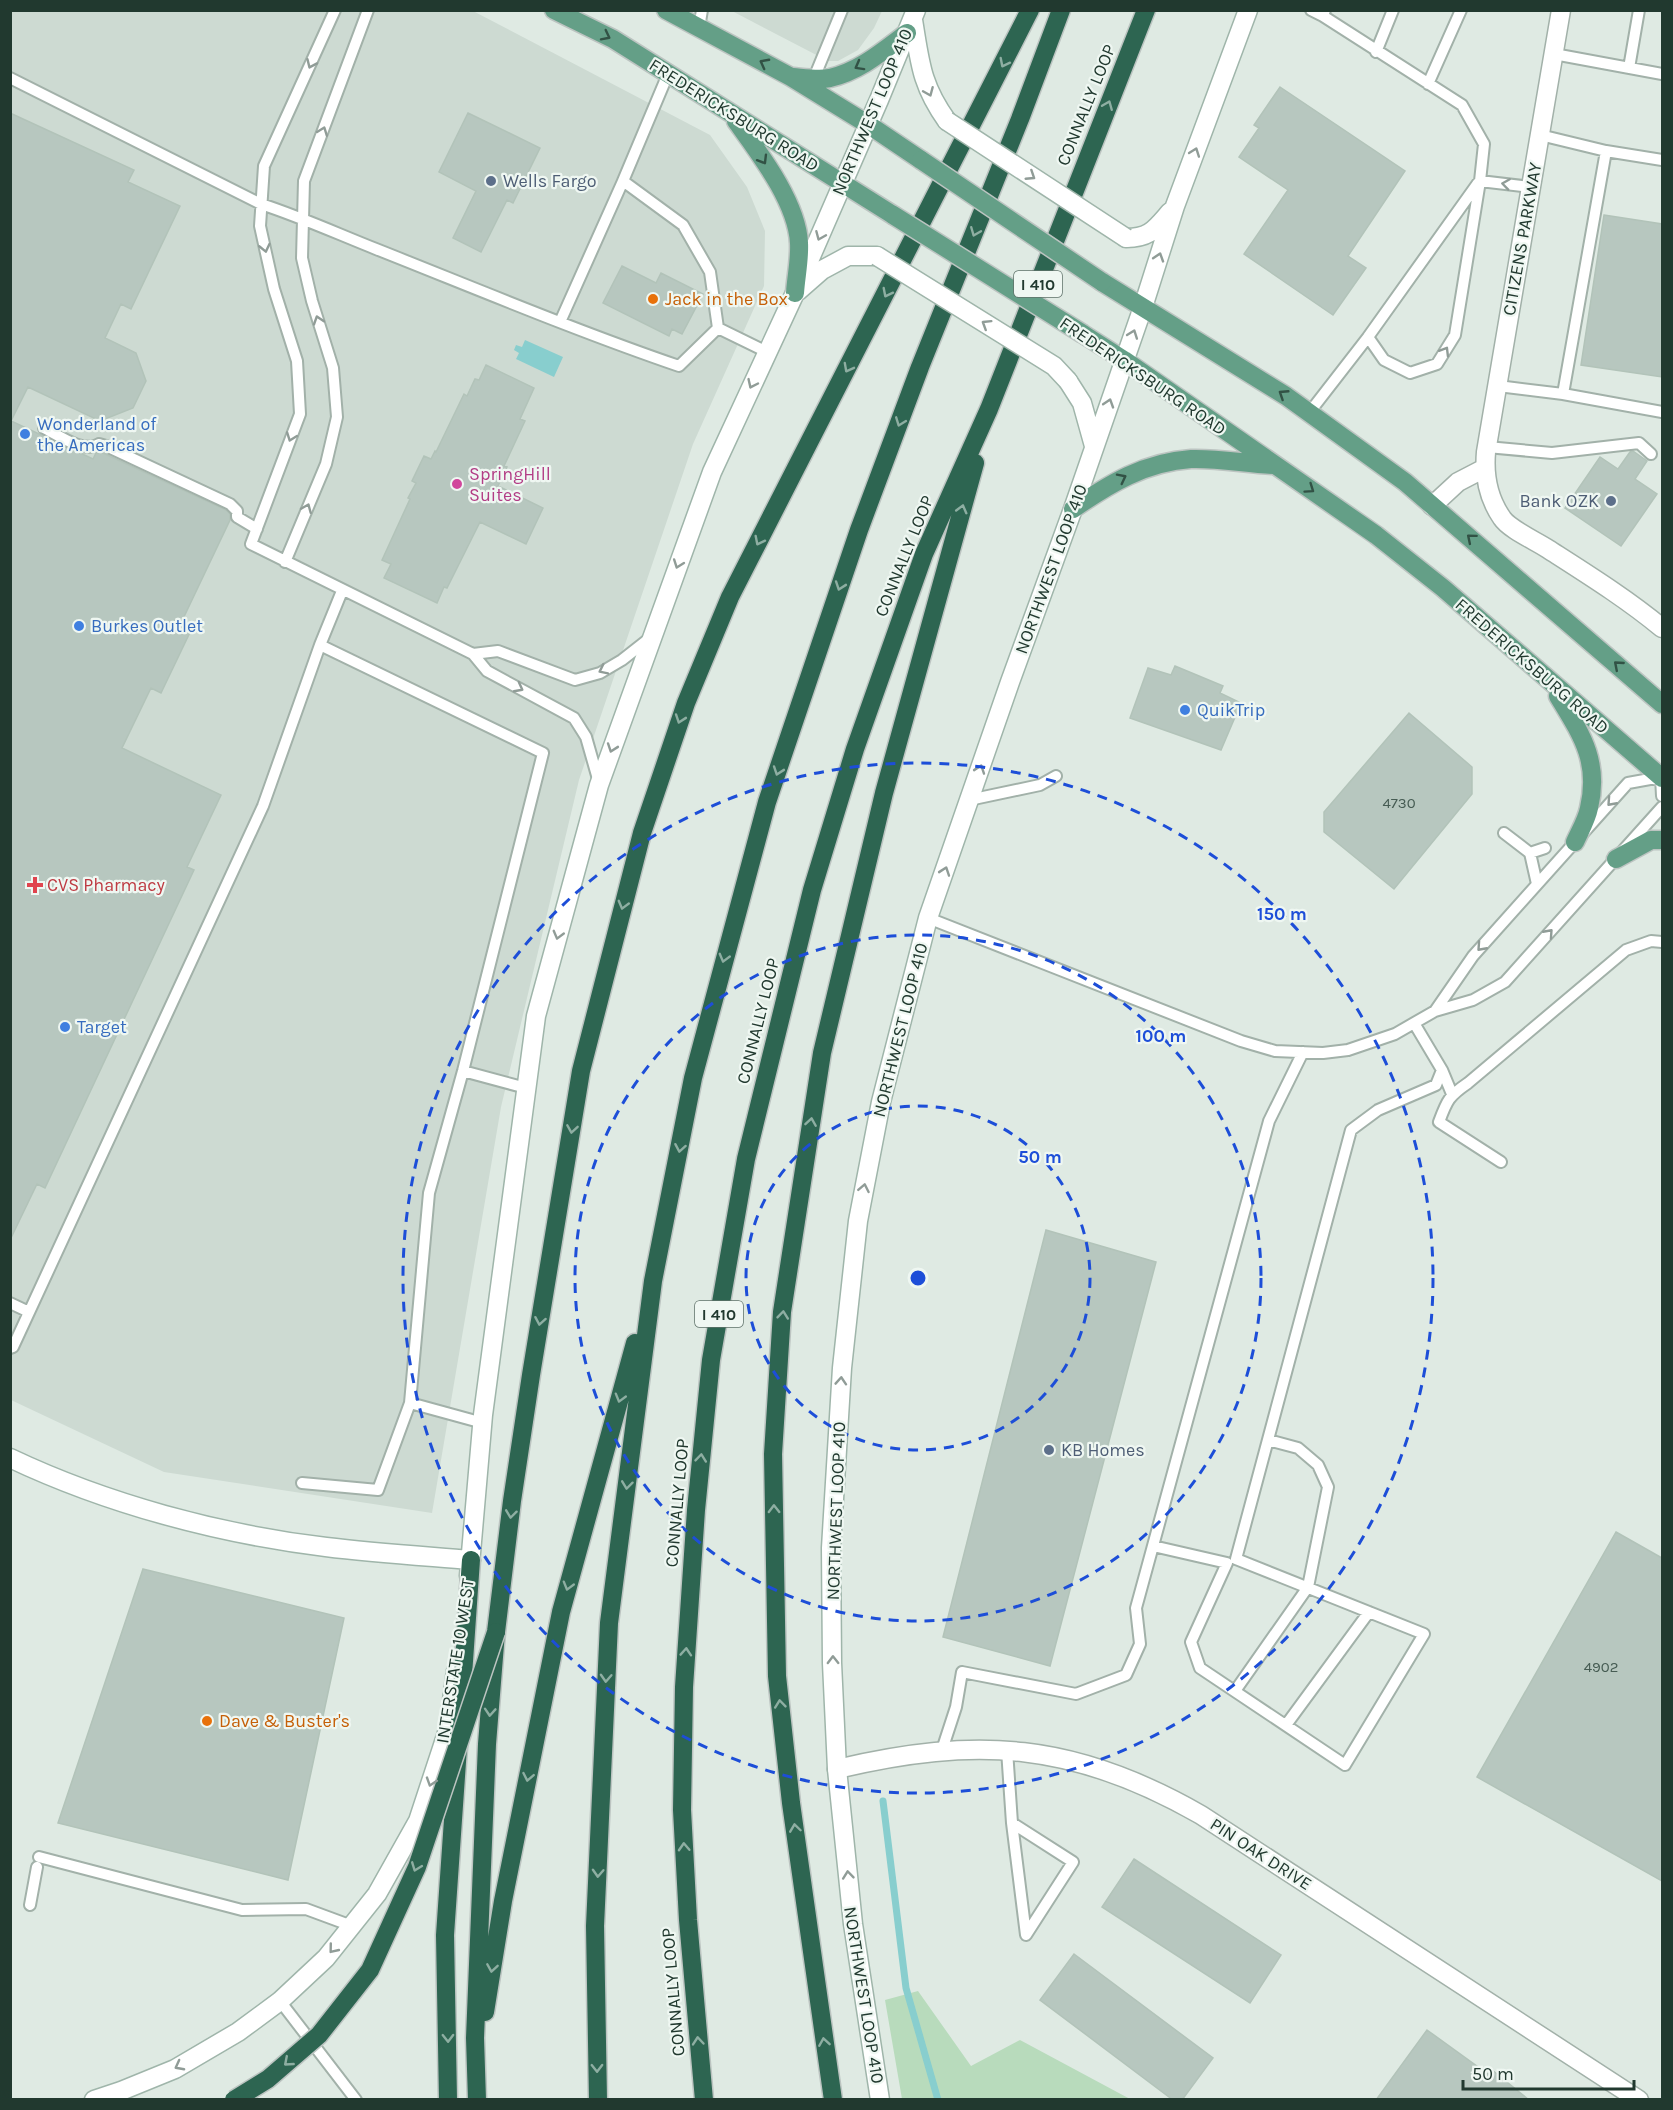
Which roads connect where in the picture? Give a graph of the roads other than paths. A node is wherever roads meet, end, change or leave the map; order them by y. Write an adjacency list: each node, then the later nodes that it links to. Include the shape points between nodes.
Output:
1 (335, 10): 36 (lane, one-way to 36, via 264,166)
2 (368, 10): 38 (lane, one-way to 2, via 304,181)
3 (554, 10): 21 (main road, FREDERICKSBURG ROAD, one-way to 21, via 613,39)
4 (666, 10): 16 (main road)
5 (842, 10): 25 (lane)
6 (1030, 10): 105 (highway, one-way to 105, via 730,597 690,692 642,833 582,1071 531,1376)
7 (1061, 10): 91 (highway, one-way to 91, via 859,530 767,802 693,1078)
8 (1146, 10): 48 (highway, CONNALLY LOOP / I 410, one-way to 8)
9 (1248, 10): 37 (main road, NORTHWEST LOOP 410, one-way to 9)
10 (1311, 10): 15 (lane)
11 (1393, 10): 18 (lane)
12 (1461, 10): 26 (lane)
13 (1561, 10): 19 (main road, CITIZENS PARKWAY)
14 (1639, 10): 20 (lane)
15 (1324, 13): 18 (lane)
16 (701, 19): 23 (main road, one-way to 16)
17 (912, 20): 25 (main road, one-way to 25, via 855,69 828,78); 28 (main road, NORTHWEST LOOP 410); 37 (main road, one-way to 37, bridge, via 926,84 947,121 1126,238 1142,237 1154,230)
18 (1376, 52): 26 (lane)
19 (1554, 54): 20 (lane); 29 (main road, CITIZENS PARKWAY)
20 (1629, 68): 22 (lane)
21 (668, 74): 27 (main road, FREDERICKSBURG ROAD); 33 (lane)
22 (1662, 74)
23 (791, 77): 25 (main road); 28 (main road)
24 (10, 78): 36 (lane)
25 (814, 78)
26 (1428, 84): 32 (lane, via 1462,105 1484,144)
27 (729, 112): 34 (main road, FREDERICKSBURG ROAD); 39 (main road, one-way to 39, via 758,152 794,219 799,242)
28 (869, 125): 34 (main road, NORTHWEST LOOP 410); 40 (main road, bridge)
29 (1540, 135): 30 (lane); 35 (main road, CITIZENS PARKWAY)
30 (1606, 151): 31 (lane); 47 (lane)
31 (1662, 160)
32 (1480, 181): 35 (lane, one-way to 32); 43 (lane); 43 (lane, one-way to 32, via 1384,360 1410,373 1437,364 1455,335)
33 (623, 182): 41 (lane); 42 (lane, via 683,225 710,272)
34 (842, 182): 39 (main road, NORTHWEST LOOP 410, one-way to 39); 45 (main road, FREDERICKSBURG ROAD, bridge)
35 (1531, 187): 46 (main road, CITIZENS PARKWAY)
36 (261, 204): 38 (lane); 59 (lane, one-way to 59, via 260,226 272,279 297,361 300,414)
37 (1175, 206): 40 (main road, NORTHWEST LOOP 410, one-way to 37)
38 (303, 218): 41 (lane); 60 (lane, one-way to 38, via 326,464 337,417 333,368 302,258)
39 (795, 293): 44 (main road, NORTHWEST LOOP 410); 52 (main road, one-way to 39, bridge, via 1082,403 1054,366 877,256 848,256 822,270)
40 (1143, 307): 45 (main road, NORTHWEST LOOP 410, one-way to 40); 50 (main road, one-way to 40)
41 (560, 322): 42 (lane, via 679,366)
42 (718, 328): 44 (lane)
43 (1368, 337): 50 (lane)
44 (767, 352): 63 (main road, NORTHWEST LOOP 410, one-way to 63, via 712,472)
45 (1124, 360): 52 (main road, NORTHWEST LOOP 410, one-way to 45); 55 (main road, FREDERICKSBURG ROAD)
46 (1498, 386): 47 (lane); 53 (main road, CITIZENS PARKWAY)
47 (1563, 394): 49 (lane)
48 (989, 409): 121 (highway, CONNALLY LOOP / I 410, one-way to 48, via 682,1810 686,1663 711,1360 746,1158 812,890 855,749 924,554); 122 (highway, one-way to 48, via 777,1676 773,1455 782,1312 822,1053 884,793)
49 (1662, 412)
50 (1309, 413): 57 (main road)
51 (44, 428): 59 (lane, via 85,447 106,446 230,504 237,517)
52 (1094, 446): 58 (main road, NORTHWEST LOOP 410)
53 (1487, 447): 54 (lane, via 1552,453 1639,443); 56 (main road, CITIZENS PARKWAY)
54 (1651, 454)
55 (1276, 465): 58 (main road, one-way to 55, via 1134,472 1166,463 1191,459); 66 (main road, FREDERICKSBURG ROAD, one-way to 66, via 1418,568)
56 (1485, 468): 57 (main road, via 1458,482); 62 (main road, CITIZENS PARKWAY, via 1492,502 1503,520)
57 (1432, 506): 67 (main road, one-way to 57)
58 (1073, 509): 72 (main road, NORTHWEST LOOP 410, one-way to 58)
59 (257, 529): 60 (lane, via 251,544)
60 (285, 562): 61 (lane)
61 (342, 591): 64 (lane); 65 (lane)
62 (1661, 622)
63 (651, 637): 65 (lane, one-way to 65, via 600,673 575,680 498,651); 70 (main road, NORTHWEST LOOP 410, one-way to 70)
64 (320, 645): 87 (lane, via 543,753); 93 (lane, via 263,807)
65 (473, 654): 70 (lane, one-way to 70, via 487,671 574,718 586,737)
66 (1549, 681): 69 (main road, FREDERICKSBURG ROAD); 76 (main road, via 1582,735 1592,766 1589,809)
67 (1662, 704)
68 (1056, 776): 72 (lane, via 1040,785)
69 (1662, 777): 71 (lane); 76 (lane, one-way to 76, via 1628,783)
70 (599, 785): 88 (main road, NORTHWEST LOOP 410, one-way to 88, via 536,1016)
71 (1662, 796)
72 (969, 800): 81 (main road, NORTHWEST LOOP 410, one-way to 72)
73 (1662, 807): 79 (lane)
74 (1504, 833): 78 (lane)
75 (1662, 840): 79 (main road, via 1651,840)
76 (1575, 842): 80 (lane)
77 (1545, 848): 78 (lane)
78 (1530, 853): 80 (lane)
79 (1616, 859): 83 (lane, one-way to 79, via 1473,1000 1505,982)
80 (1537, 884): 83 (lane, one-way to 83, via 1473,956)
81 (928, 918): 85 (lane, via 1242,1041 1275,1051); 110 (main road, NORTHWEST LOOP 410, one-way to 81, via 831,1548 842,1368 858,1221 881,1102)
82 (1662, 942): 89 (lane, via 1651,941 1626,950)
83 (1435, 1011): 84 (lane)
84 (1413, 1023): 85 (lane, via 1395,1034 1348,1050); 86 (lane)
85 (1303, 1052): 100 (lane, via 1269,1121)
86 (1442, 1070): 89 (lane); 97 (lane, via 1436,1085 1378,1110 1351,1130)
87 (463, 1071): 88 (lane); 95 (lane, via 429,1192)
88 (526, 1088): 96 (main road, NORTHWEST LOOP 410)
89 (1452, 1095): 90 (lane, via 1439,1122)
90 (1501, 1162)
91 (653, 1281): 119 (highway, one-way to 119, via 561,1612 503,1901 484,2025); 120 (highway, one-way to 120, via 609,1623 595,1926)
92 (10, 1303): 93 (lane)
93 (29, 1312): 94 (lane)
94 (10, 1348)
95 (410, 1403): 96 (lane); 99 (lane, via 378,1490)
96 (483, 1423): 101 (main road, NORTHWEST LOOP 410)
97 (1268, 1440): 102 (lane); 103 (lane, via 1299,1448 1318,1465 1328,1487)
98 (12, 1462): 101 (main road, via 177,1519 325,1547)
99 (302, 1484)
100 (1153, 1546): 102 (lane); 108 (lane, via 1136,1608 1140,1644 1126,1675 1076,1694 962,1672)
101 (471, 1560): 113 (main road, INTERSTATE 10 WEST, one-way to 113, via 448,1730 418,1821 377,1894); 118 (highway, one-way to 118, via 446,1935)
102 (1231, 1561): 103 (lane); 106 (lane, via 1191,1642 1200,1668)
103 (1308, 1587): 104 (lane); 106 (lane)
104 (1369, 1612): 107 (lane); 107 (lane, via 1424,1634 1345,1765)
105 (496, 1632): 116 (highway, one-way to 116, bridge, via 417,1868 370,1970 320,2035 268,2079); 119 (highway, one-way to 119, bridge, via 478,1960)
106 (1235, 1691): 107 (lane)
107 (1286, 1725)
108 (942, 1750): 109 (main road, PIN OAK DRIVE); 110 (main road, PIN OAK DRIVE)
109 (1007, 1750): 111 (lane); 124 (main road, PIN OAK DRIVE, via 1081,1762 1163,1793)
110 (837, 1769): 123 (main road, NORTHWEST LOOP 410, one-way to 110, via 853,1924)
111 (1012, 1823): 111 (lane, via 1015,1846 1026,1935 1073,1862)
112 (30, 1905): 113 (lane, via 38,1862 242,1910 306,1909)
113 (352, 1926): 114 (main road, INTERSTATE 10 WEST, one-way to 114, via 326,1958)
114 (280, 2001): 115 (main road, INTERSTATE 10 WEST, one-way to 115, via 238,2032 174,2069); 117 (lane)
115 (94, 2100)
116 (234, 2100)
117 (356, 2100)
118 (448, 2100)
119 (478, 2100)
120 (598, 2100)
121 (705, 2100)
122 (833, 2100)
123 (880, 2100)
124 (1639, 2100)

